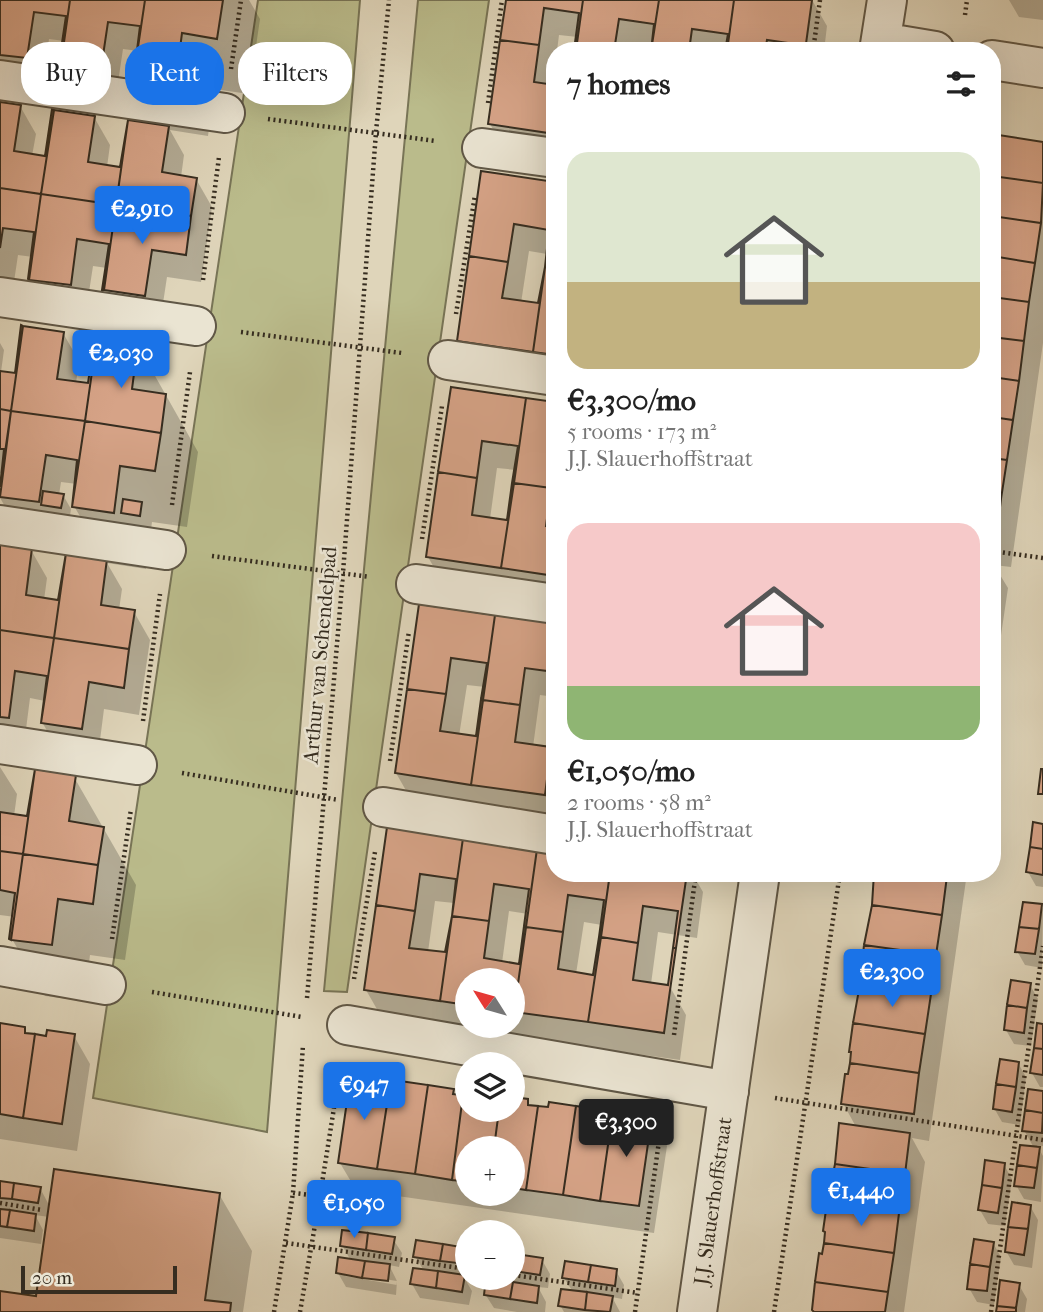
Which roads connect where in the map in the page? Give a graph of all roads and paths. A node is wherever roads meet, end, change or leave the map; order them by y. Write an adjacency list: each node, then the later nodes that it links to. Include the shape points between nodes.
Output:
1 (241, 0): 10 (path)
2 (389, 0): 11 (path, Arthur van Schendelpad)
3 (820, 0): 5 (path)
4 (887, 0): 6 (street)
5 (814, 42)
6 (881, 42)
7 (1001, 61): 8 (street)
8 (1043, 68)
9 (0, 80): 10 (street)
10 (225, 113): 11 (path); 15 (path)
11 (376, 132): 12 (path); 16 (path, Arthur van Schendelpad)
12 (482, 148): 13 (street)
13 (546, 157)
14 (0, 297): 15 (street)
15 (196, 326): 16 (path); 20 (path)
16 (361, 347): 17 (path); 23 (path, Arthur van Schendelpad)
17 (448, 360): 18 (street)
18 (546, 375)
19 (0, 525): 20 (street)
20 (166, 550): 23 (path); 27 (path)
21 (1001, 552): 22 (path)
22 (1043, 558)
23 (343, 573): 24 (path); 28 (path, Arthur van Schendelpad)
24 (416, 584): 25 (street)
25 (546, 603)
26 (0, 744): 27 (street)
27 (137, 765): 28 (path); 35 (path)
28 (324, 797): 29 (path); 36 (path, Arthur van Schendelpad)
29 (383, 807): 30 (street)
30 (546, 834)
31 (759, 882): 38 (street, J.J. Slauerhoffstraat)
32 (839, 882): 39 (path)
33 (1043, 946): 40 (path)
34 (0, 966): 35 (street)
35 (106, 985): 36 (path)
36 (306, 1017): 37 (path); 45 (path, Arthur van Schendelpad)
37 (346, 1025): 38 (street, J.J. Slauerhoffstraat)
38 (729, 1091): 39 (path); 52 (street, J.J. Slauerhoffstraat)
39 (807, 1103): 40 (path); 53 (path)
40 (1016, 1136): 41 (path); 54 (path)
41 (1043, 1140)
42 (320, 1196): 46 (path)
43 (0, 1203): 44 (path)
44 (42, 1210)
45 (286, 1243): 46 (path); 50 (path, Arthur van Schendelpad)
46 (311, 1247): 47 (path); 51 (path)
47 (455, 1267)
48 (525, 1277): 49 (path)
49 (638, 1293)
50 (274, 1312)
51 (300, 1312)
52 (697, 1312)
53 (774, 1312)
54 (991, 1312)

